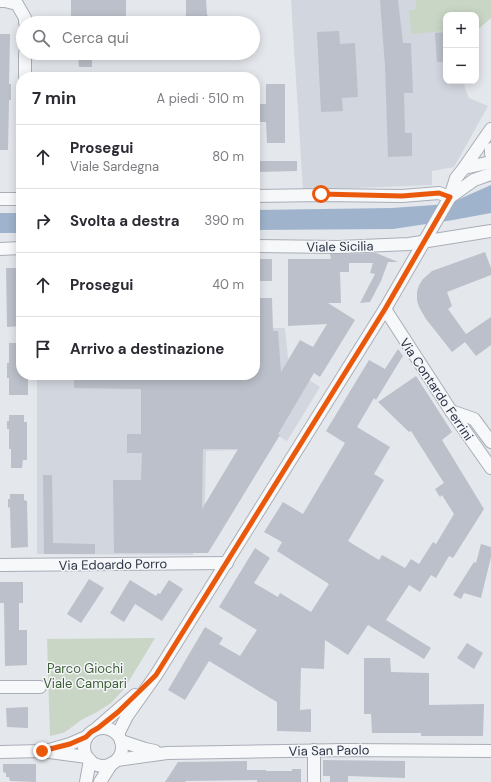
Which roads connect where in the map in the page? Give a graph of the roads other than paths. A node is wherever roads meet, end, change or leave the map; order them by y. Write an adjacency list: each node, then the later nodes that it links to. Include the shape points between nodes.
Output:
1 (0, 1): 2 (street, via 17,4)
2 (24, 16)
3 (25, 60): 4 (street)
4 (25, 72)
5 (491, 129): 9 (street)
6 (491, 149): 7 (street)
7 (491, 154)
8 (491, 162): 9 (street)
9 (464, 168): 12 (street, via 456,178)
10 (491, 174): 12 (street, via 474,180)
11 (260, 196): 12 (street, via 402,196 439,193)
12 (450, 197): 16 (street)
13 (0, 199): 14 (street)
14 (16, 199)
15 (490, 232): 16 (street, Viale Sicilia)
16 (424, 242): 17 (street, Viale Sicilia, via 346,246); 20 (street)
17 (260, 246)
18 (16, 248): 19 (street)
19 (0, 249)
20 (385, 309): 21 (street, Via Contardo Ferrini); 24 (street)
21 (451, 411): 22 (street, via 474,419); 23 (street, Via Contardo Ferrini)
22 (491, 442)
23 (491, 468)
24 (227, 563): 25 (street, Via Edoardo Porro); 26 (street)
25 (0, 565)
26 (156, 675): 29 (street); 31 (street, via 127,716)
27 (0, 687): 28 (street)
28 (40, 687)
29 (98, 728): 30 (street); 31 (street, via 112,730)
30 (86, 737): 33 (street); 37 (street, via 84,751)
31 (120, 738): 36 (street, Via San Paolo, via 145,749); 38 (street, via 121,754)
32 (314, 750): 34 (street, Via San Paolo); 36 (street, Via San Paolo); 41 (street)
33 (42, 751): 35 (street); 37 (street)
34 (491, 751)
35 (0, 752)
36 (166, 753): 38 (street, Via San Paolo)
37 (88, 759): 38 (street, via 100,766); 39 (street)
38 (115, 762): 40 (street)
39 (86, 782)
40 (100, 782)
41 (314, 782)

